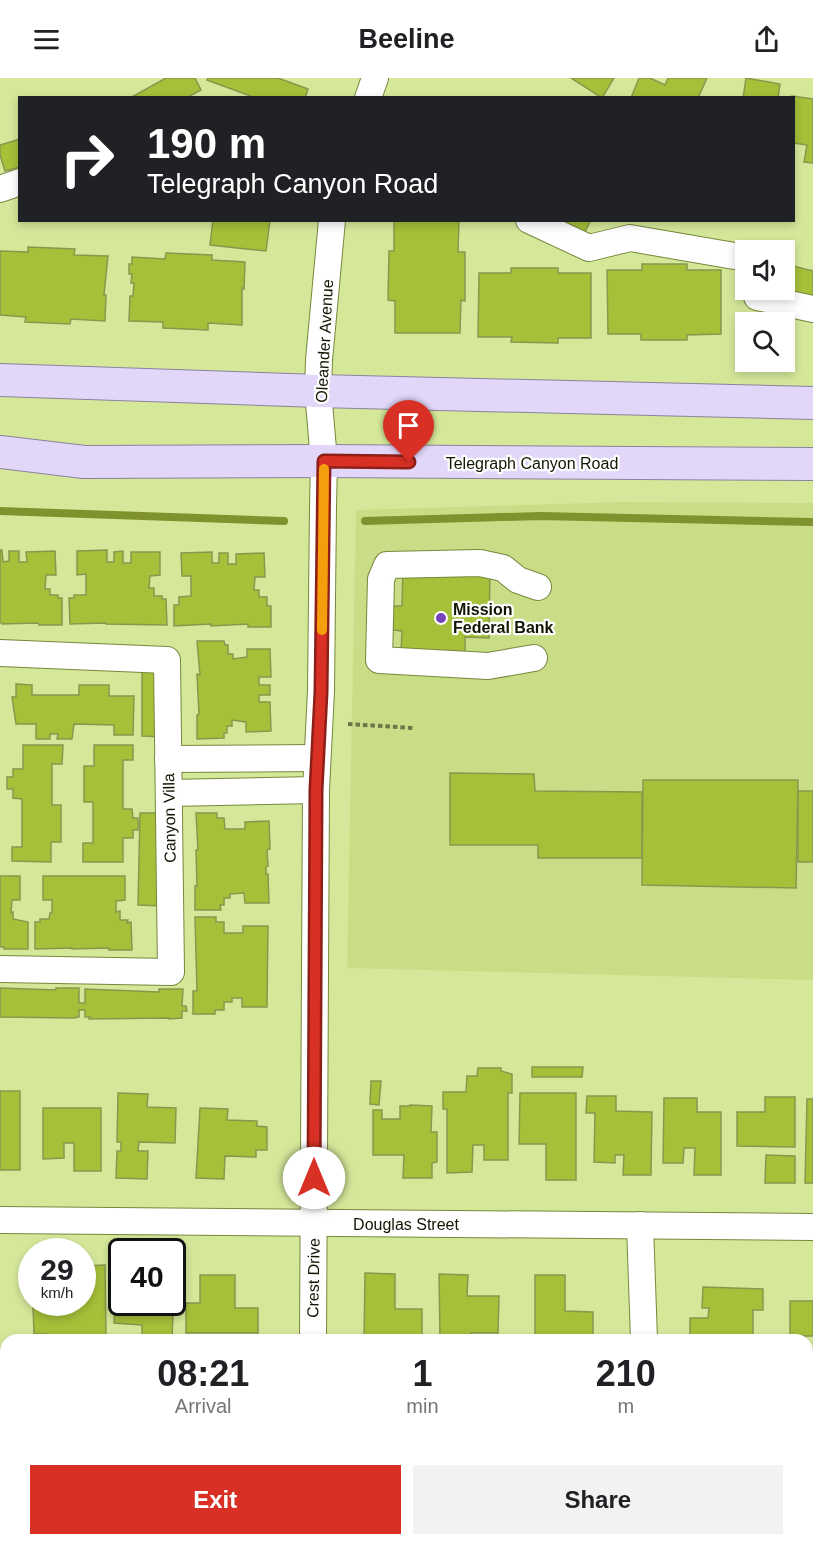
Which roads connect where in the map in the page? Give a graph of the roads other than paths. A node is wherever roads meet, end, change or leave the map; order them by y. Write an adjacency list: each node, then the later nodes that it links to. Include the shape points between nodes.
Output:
1 (375, 78): 2 (street)
2 (369, 96)
3 (18, 183): 4 (street)
4 (0, 189)
5 (332, 222): 11 (street, Oleander Avenue)
6 (534, 222): 7 (street, via 589,248 630,238)
7 (735, 256)
8 (771, 300): 9 (street)
9 (813, 309)
10 (0, 380): 11 (main road)
11 (318, 391): 12 (main road); 14 (street, Oleander Avenue)
12 (813, 403)
13 (0, 452): 14 (main road, Telegraph Canyon Road, via 84,462)
14 (324, 461): 15 (main road, Telegraph Canyon Road); 19 (street, Crest Drive)
15 (813, 464)
16 (538, 587): 18 (street, via 518,580 503,567 480,563 387,565 381,579 378,660 488,666)
17 (0, 653): 20 (street, Canyon Villa, via 167,660)
18 (534, 658)
19 (317, 758): 20 (street); 21 (street, Crest Drive)
20 (168, 759): 22 (street, Canyon Villa)
21 (316, 790): 22 (street); 25 (street, Crest Drive)
22 (169, 793): 23 (street, Canyon Villa, via 171,972)
23 (0, 969)
24 (0, 1220): 25 (street, Douglas Street)
25 (314, 1223): 26 (street, Douglas Street); 28 (street, Crest Drive)
26 (640, 1225): 27 (street, Douglas Street); 29 (street)
27 (813, 1227)
28 (313, 1334)
29 (644, 1334)

